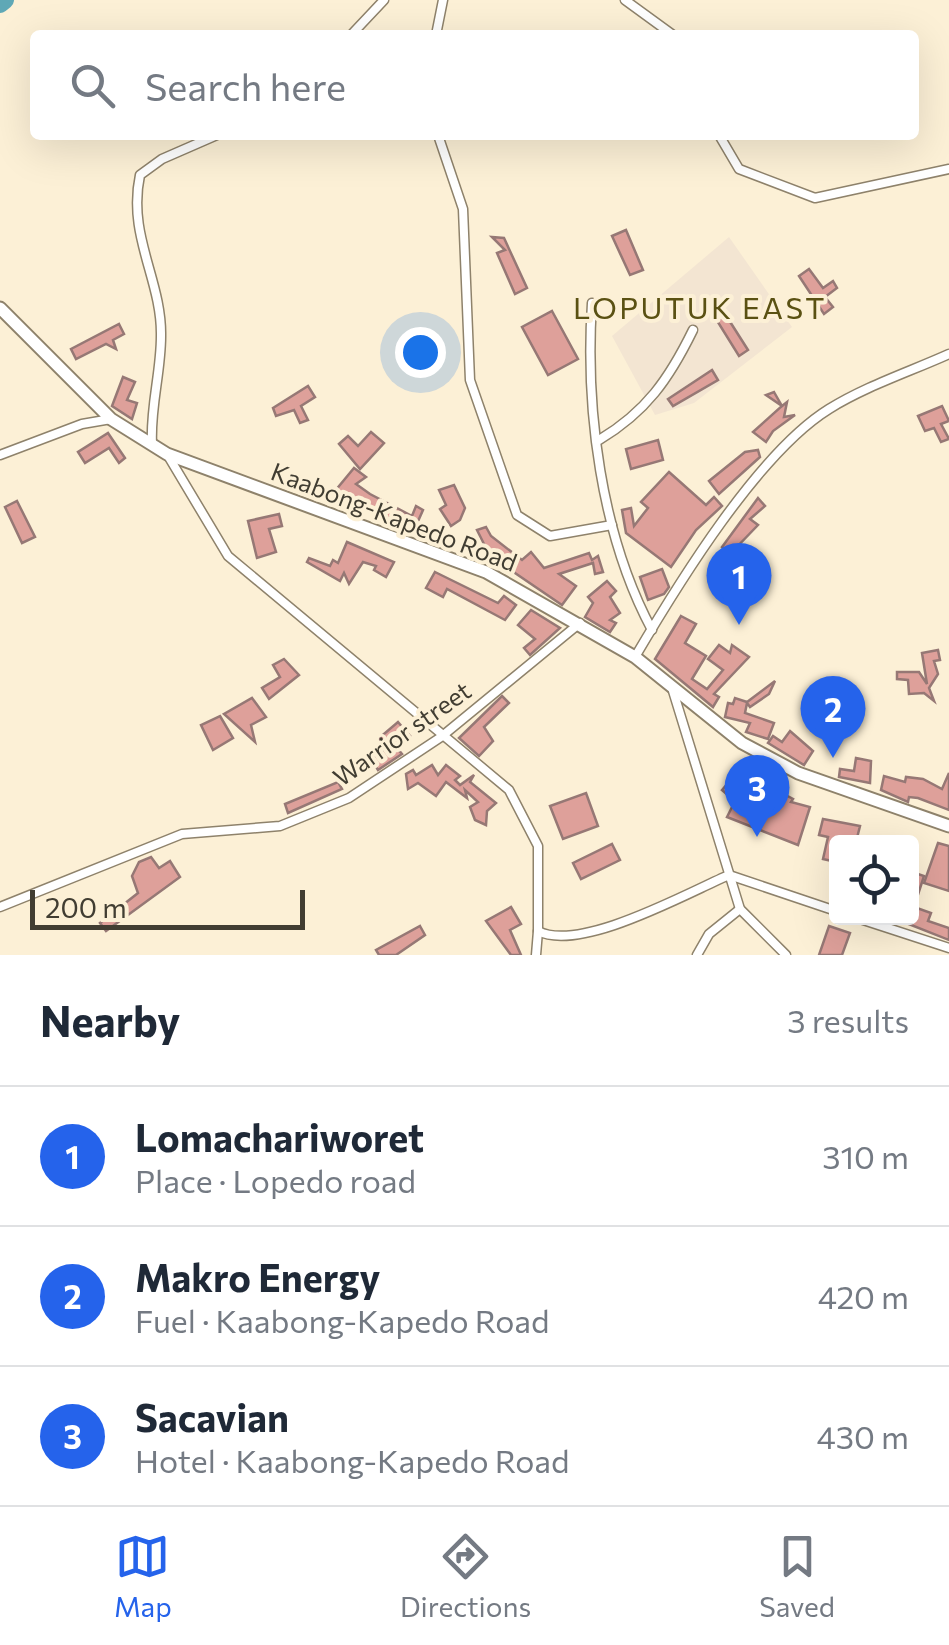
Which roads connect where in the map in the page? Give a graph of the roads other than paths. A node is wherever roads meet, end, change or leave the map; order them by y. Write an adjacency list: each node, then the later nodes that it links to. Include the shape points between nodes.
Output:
1 (384, 0): 4 (street)
2 (442, 0): 5 (street)
3 (625, 0): 6 (street)
4 (356, 30)
5 (437, 30)
6 (665, 30)
7 (206, 140): 17 (street, via 140,175 134,205 162,334 150,408)
8 (440, 140): 20 (street, via 463,209 470,380 517,514 550,536)
9 (721, 140): 10 (street, via 739,169 815,198)
10 (949, 169)
11 (592, 303): 16 (street, via 588,347)
12 (0, 308): 15 (main road, Kaabong-Kapedo Road)
13 (692, 330): 16 (street, via 663,387)
14 (949, 354): 22 (street, via 855,396 803,428 770,463)
15 (111, 419): 17 (main road, Kaabong-Kapedo Road); 19 (street)
16 (599, 440): 20 (street)
17 (152, 444): 18 (main road, Kaabong-Kapedo Road)
18 (167, 454): 21 (main road, Kaabong-Kapedo Road, via 486,572); 25 (street, via 228,556)
19 (0, 455)
20 (612, 525): 22 (street)
21 (580, 623): 23 (main road, Kaabong-Kapedo Road); 25 (street, Warrior street)
22 (652, 630): 23 (street)
23 (636, 658): 24 (main road, Kaabong-Kapedo Road)
24 (672, 686): 26 (main road, Kaabong-Kapedo Road, via 742,743 798,773); 27 (street)
25 (441, 737): 28 (street, Warrior street, via 366,789 280,826 182,834); 32 (street, via 496,776 527,819 538,846)
26 (949, 826)
27 (729, 875): 29 (street); 30 (street); 32 (street, via 585,932 548,937)
28 (0, 907)
29 (829, 908)
30 (740, 909): 35 (street, via 709,934); 36 (street)
31 (879, 925): 33 (street)
32 (538, 931): 34 (street)
33 (949, 948)
34 (536, 955)
35 (697, 955)
36 (786, 955)

